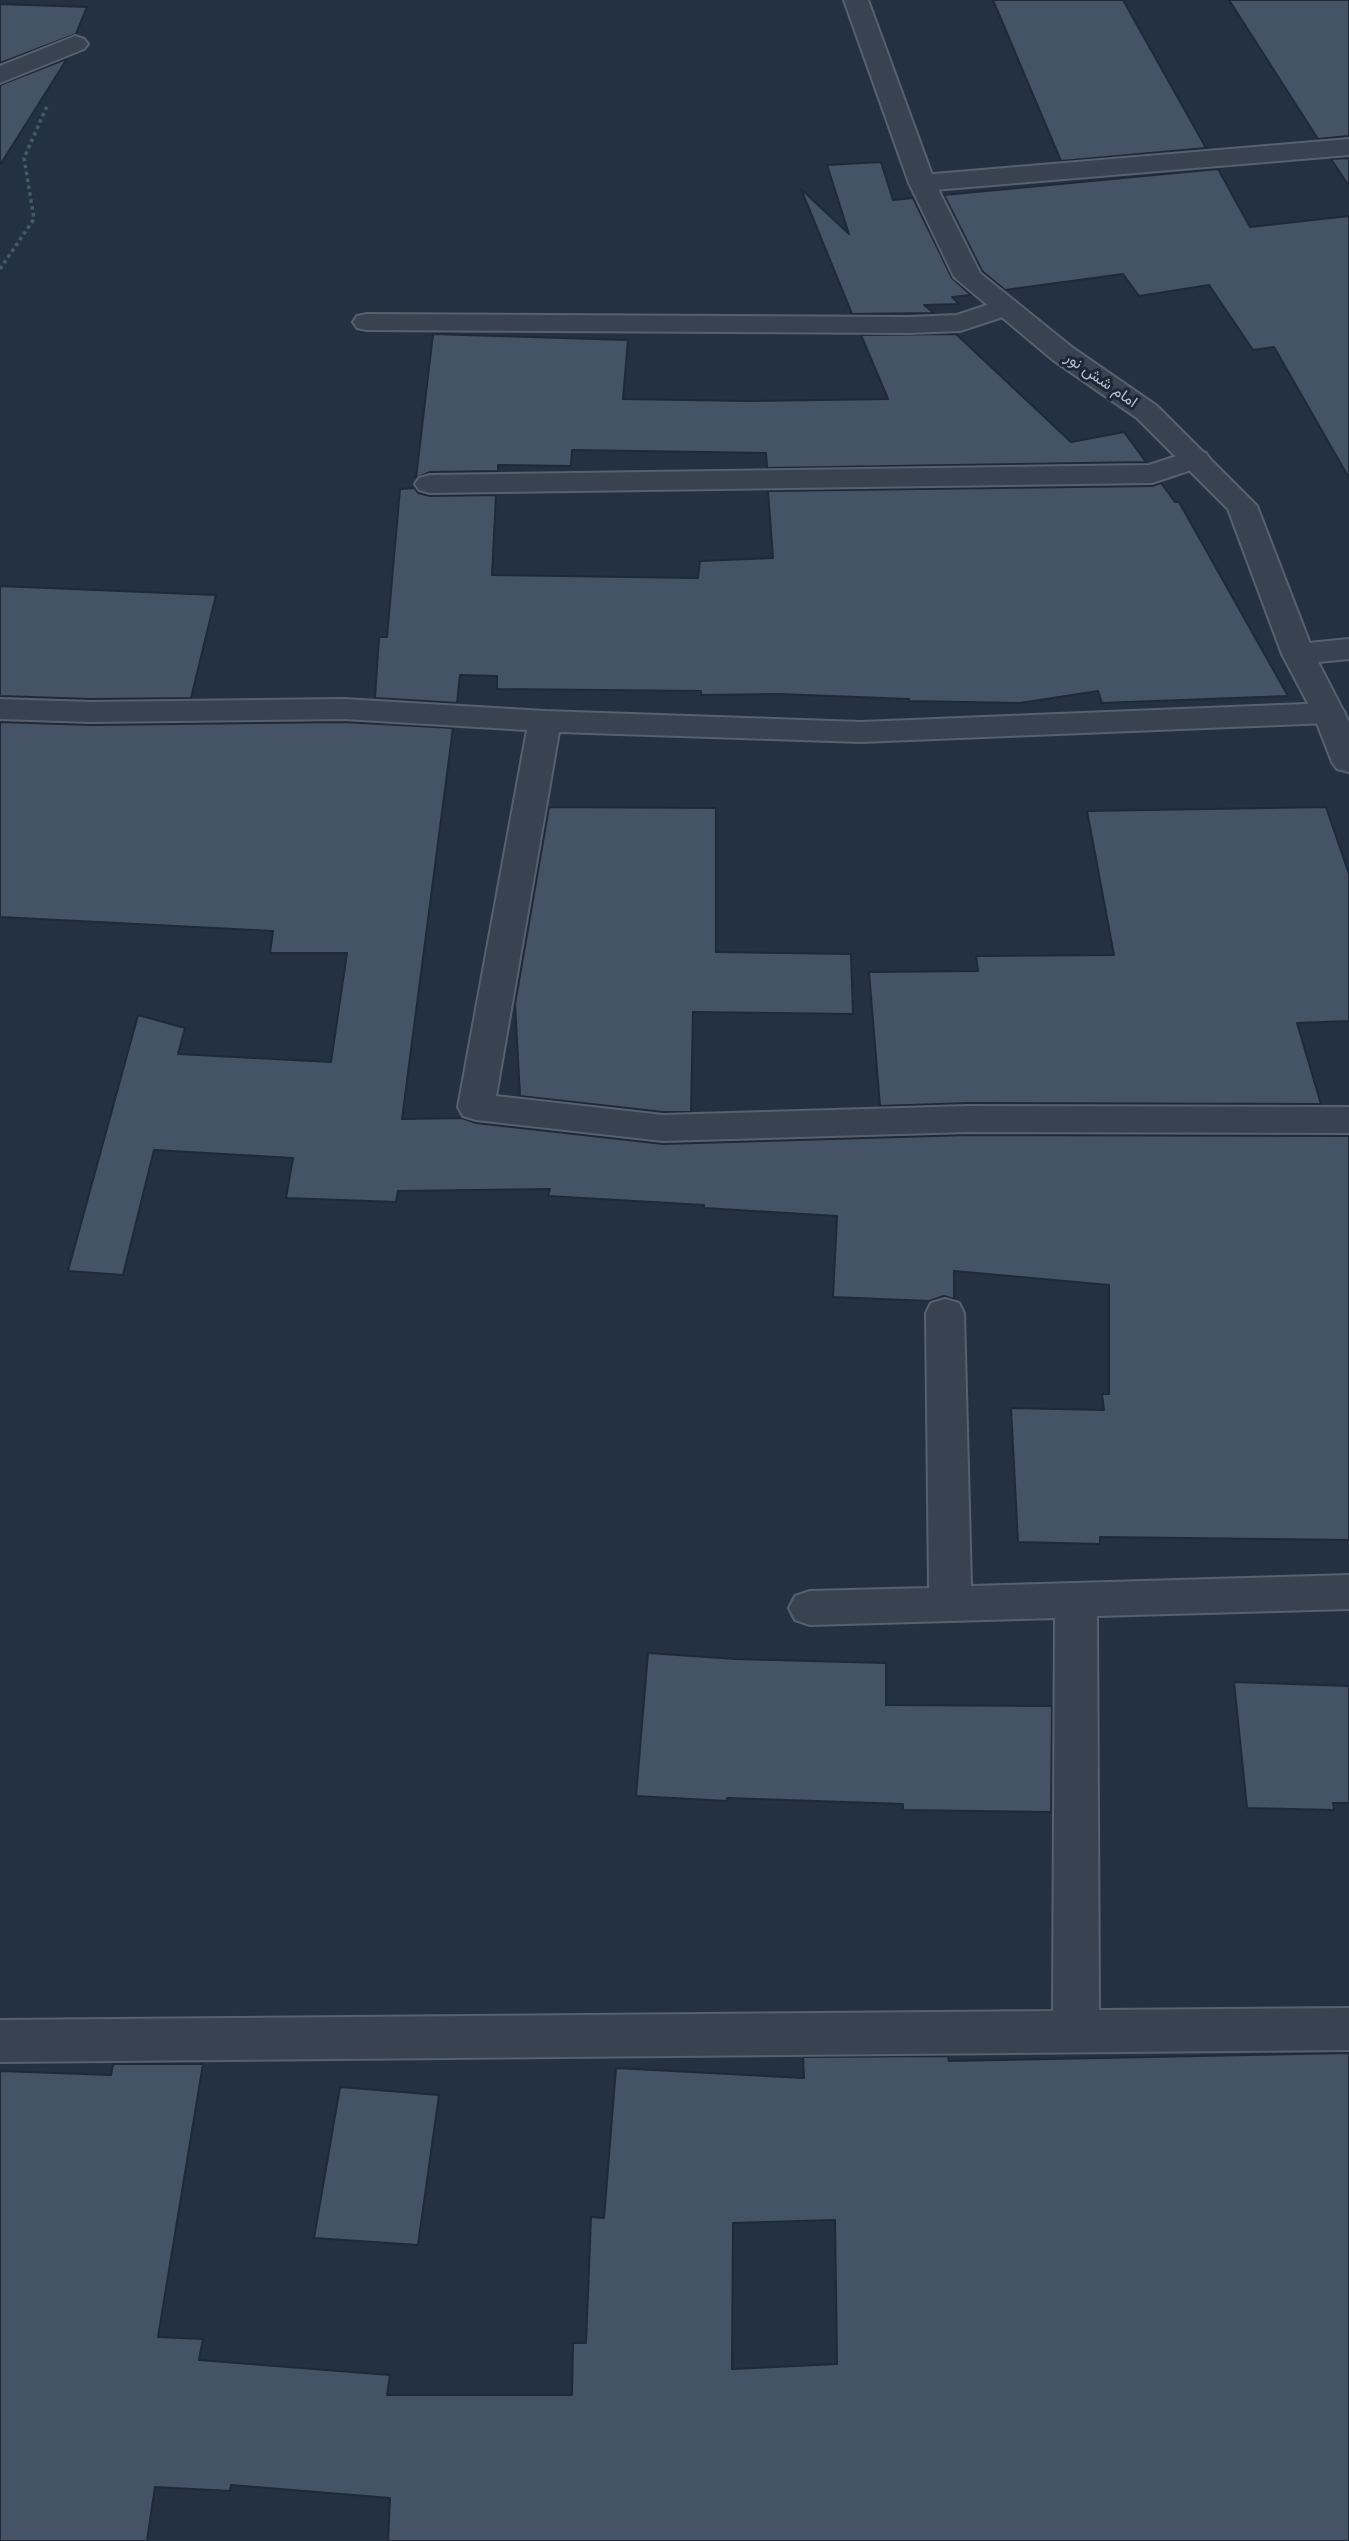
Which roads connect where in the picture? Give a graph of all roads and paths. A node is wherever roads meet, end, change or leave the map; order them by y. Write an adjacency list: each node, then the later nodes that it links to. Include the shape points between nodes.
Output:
1 (856, 0): 5 (street, امام شش نور)
2 (75, 44): 3 (street); 6 (path, via 24,158 34,219)
3 (0, 75)
4 (1349, 147): 5 (street)
5 (922, 183): 7 (street, امام شش نور, via 968,278)
6 (0, 269)
7 (1005, 307): 8 (street, via 960,323 909,325); 9 (street, امام شش نور, via 1147,412)
8 (367, 322)
9 (1195, 459): 10 (street, via 1152,474); 12 (street, امام شش نور, via 1242,506)
10 (430, 484)
11 (1349, 649): 12 (street)
12 (1298, 654): 14 (street, امام شش نور)
13 (0, 709): 15 (street, via 344,709)
14 (1329, 713): 15 (street, via 861,732); 16 (street, امام شش نور)
15 (545, 721): 17 (street, via 476,1107 663,1128 968,1119)
16 (1349, 762)
17 (1349, 1120)
18 (945, 1313): 21 (street)
19 (1349, 1592): 20 (street)
20 (1076, 1600): 21 (street); 24 (street)
21 (950, 1604): 22 (street)
22 (810, 1608)
23 (1349, 2029): 24 (street)
24 (1076, 2031): 25 (street)
25 (0, 2041)

